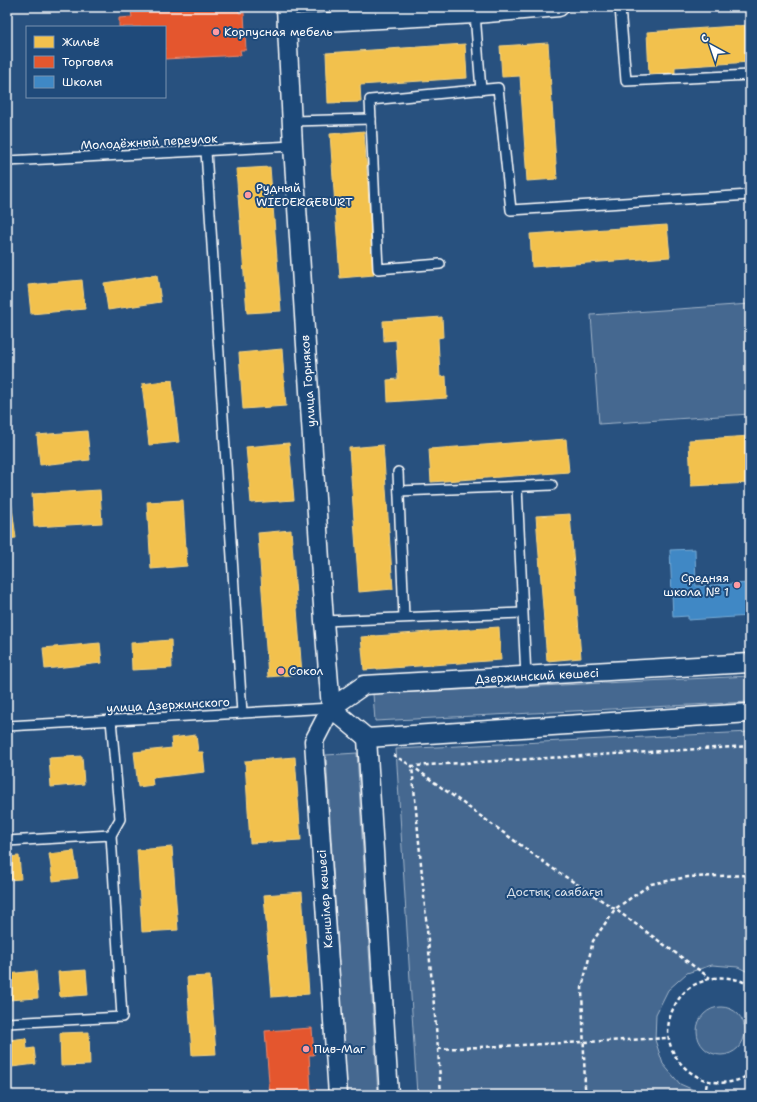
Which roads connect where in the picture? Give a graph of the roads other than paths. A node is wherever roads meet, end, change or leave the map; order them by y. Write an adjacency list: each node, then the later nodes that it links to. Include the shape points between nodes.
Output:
1 (560, 7): 4 (street)
2 (620, 7): 6 (lane, via 626,81)
3 (434, 11): 4 (street); 5 (street)
4 (475, 14): 7 (lane)
5 (286, 16): 9 (street, улица Горняков)
6 (750, 75)
7 (481, 90): 8 (lane, via 370,100); 13 (lane, via 498,88 511,210)
8 (371, 119): 9 (lane); 14 (lane, via 378,269)
9 (292, 121): 10 (street, улица Горняков)
10 (293, 146): 11 (lane, Молодёжный переулок); 21 (street, улица Горняков)
11 (206, 151): 12 (lane, Молодёжный переулок); 25 (lane)
12 (7, 161)
13 (750, 195)
14 (440, 264)
15 (398, 472): 18 (lane)
16 (552, 485): 17 (lane)
17 (517, 487): 18 (lane); 19 (lane)
18 (399, 491): 20 (lane)
19 (522, 613): 20 (lane); 23 (lane)
20 (404, 617): 21 (lane)
21 (324, 622): 24 (street, улица Горняков)
22 (750, 663): 23 (street, Дзержинский көшесі)
23 (526, 677): 24 (street, Дзержинский көшесі, via 364,685)
24 (331, 708): 25 (lane, улица Дзержинского); 29 (street); 33 (street, Кеншілер көшесі, via 314,741)
25 (242, 712): 27 (lane, улица Дзержинского)
26 (750, 713): 29 (street)
27 (111, 720): 28 (lane, улица Дзержинского); 30 (lane, via 120,819)
28 (7, 726)
29 (367, 738): 34 (street)
30 (111, 835): 31 (lane); 32 (lane, via 122,1016)
31 (7, 841)
32 (7, 1023)
33 (338, 1095)
34 (389, 1095)

